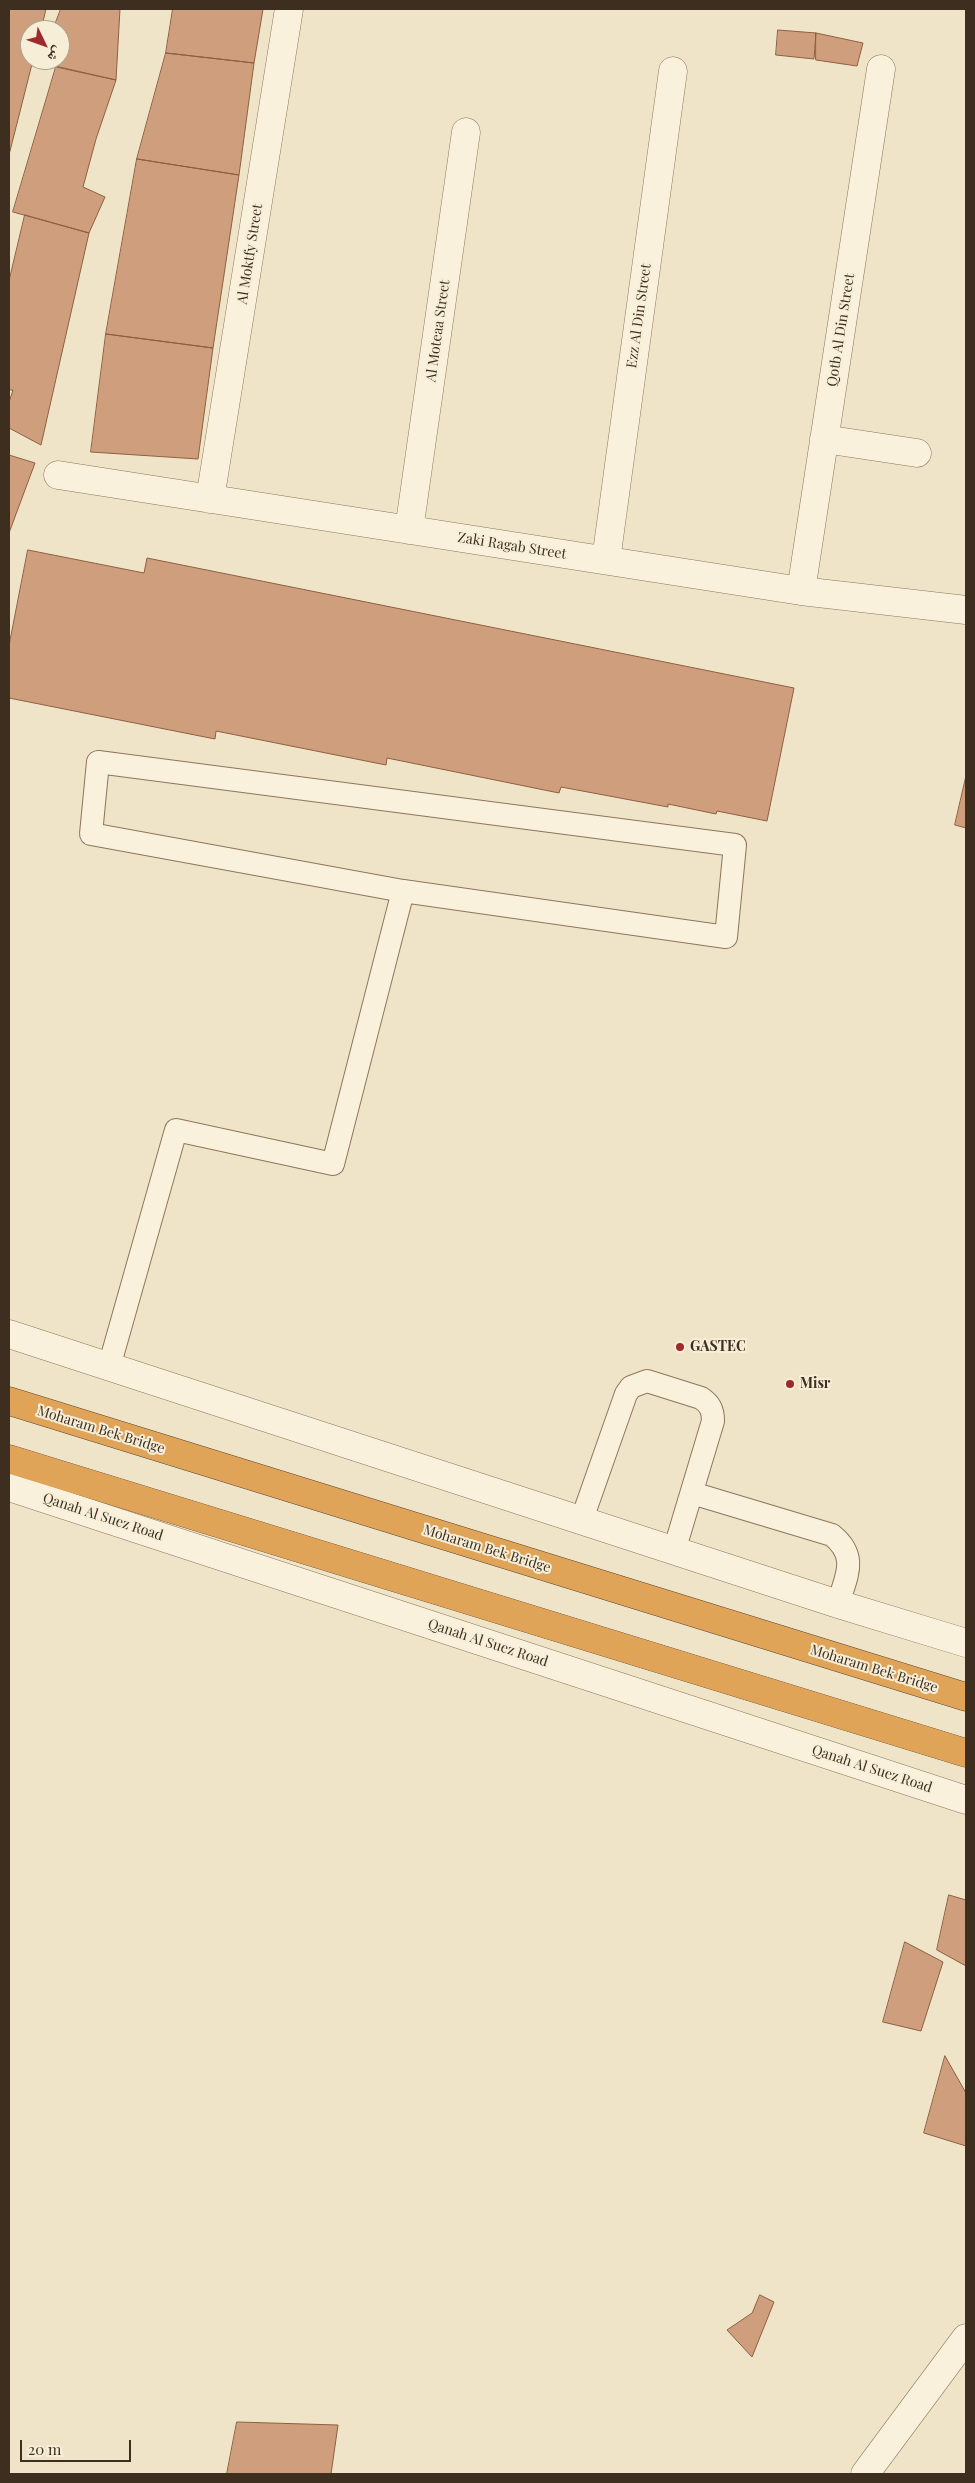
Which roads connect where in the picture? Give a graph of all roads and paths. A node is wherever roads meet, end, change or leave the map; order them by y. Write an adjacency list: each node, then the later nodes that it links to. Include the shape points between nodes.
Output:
1 (289, 9): 8 (street, Al Moktfy Street)
2 (881, 69): 5 (street, Qotb Al Din Street)
3 (673, 71): 10 (street, Ezz Al Din Street)
4 (466, 132): 9 (street, Al Moteaa Street)
5 (824, 439): 6 (street); 11 (street, Qotb Al Din Street)
6 (917, 454)
7 (58, 475): 8 (street, Zaki Ragab Street)
8 (210, 498): 9 (street, Zaki Ragab Street)
9 (409, 530): 10 (street, Zaki Ragab Street)
10 (606, 560): 11 (street, Zaki Ragab Street)
11 (801, 591): 12 (street, Zaki Ragab Street)
12 (966, 610)
13 (403, 891): 13 (lane, via 726,937 735,845 98,762 90,834); 15 (lane, via 333,1164 176,1130)
14 (9, 1334): 15 (street)
15 (109, 1367): 20 (street)
16 (9, 1401): 24 (highway, Moharam Bek Bridge)
17 (9, 1459): 25 (highway)
18 (9, 1487): 26 (street, Qanah Al Suez Road)
19 (692, 1492): 20 (lane, via 713,1412 701,1398 647,1381 638,1383 626,1394); 21 (lane); 22 (lane, via 832,1535 847,1551 850,1562)
20 (582, 1519): 21 (street)
21 (674, 1550): 22 (street)
22 (838, 1604): 23 (street)
23 (966, 1643)
24 (966, 1697)
25 (966, 1753)
26 (966, 1800)
27 (966, 2338): 28 (street)
28 (865, 2474)

